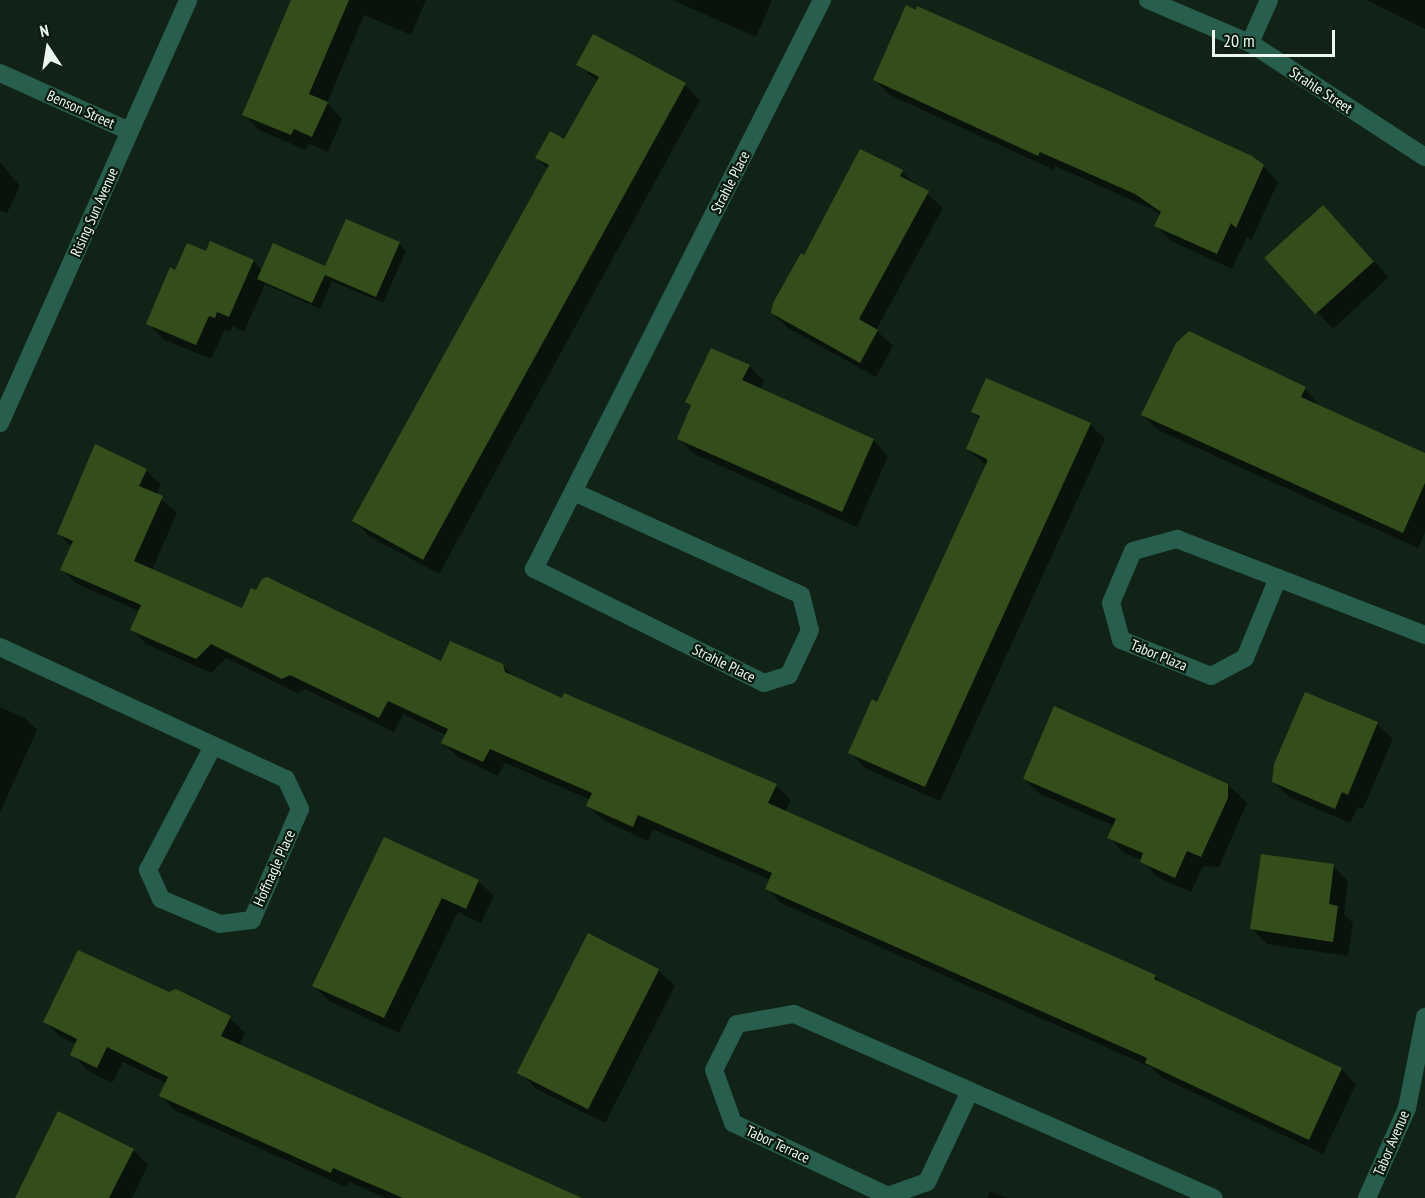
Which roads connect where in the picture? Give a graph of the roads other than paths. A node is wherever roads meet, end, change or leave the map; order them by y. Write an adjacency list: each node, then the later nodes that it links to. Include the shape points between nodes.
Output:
1 (188, 0): 7 (street, Rising Sun Avenue)
2 (822, 0): 10 (street, Strahle Place)
3 (1148, 0): 5 (street, Strahle Street)
4 (1269, 0): 5 (street)
5 (1250, 43): 8 (street, Strahle Street)
6 (0, 73): 7 (street, Benson Street)
7 (129, 131): 9 (street, Rising Sun Avenue)
8 (1425, 157)
9 (0, 423)
10 (574, 492): 10 (street, Strahle Place, via 801,595 810,630 789,675 764,683 534,569)
11 (1278, 578): 11 (street, Tabor Plaza, via 1177,539 1133,551 1111,603 1121,640 1211,676 1245,658); 12 (street, Tabor Plaza)
12 (1425, 635)
13 (0, 647): 14 (street, Hoffnagle Place)
14 (213, 746): 14 (street, Hoffnagle Place, via 286,779 300,808 252,920 220,924 161,898 148,870)
15 (1425, 1017): 18 (street, Tabor Avenue, via 1407,1108)
16 (970, 1091): 16 (street, Tabor Terrace, via 794,1014 738,1024 714,1070 733,1123 888,1196 927,1182); 17 (street, Tabor Terrace)
17 (1214, 1198)
18 (1367, 1198)

